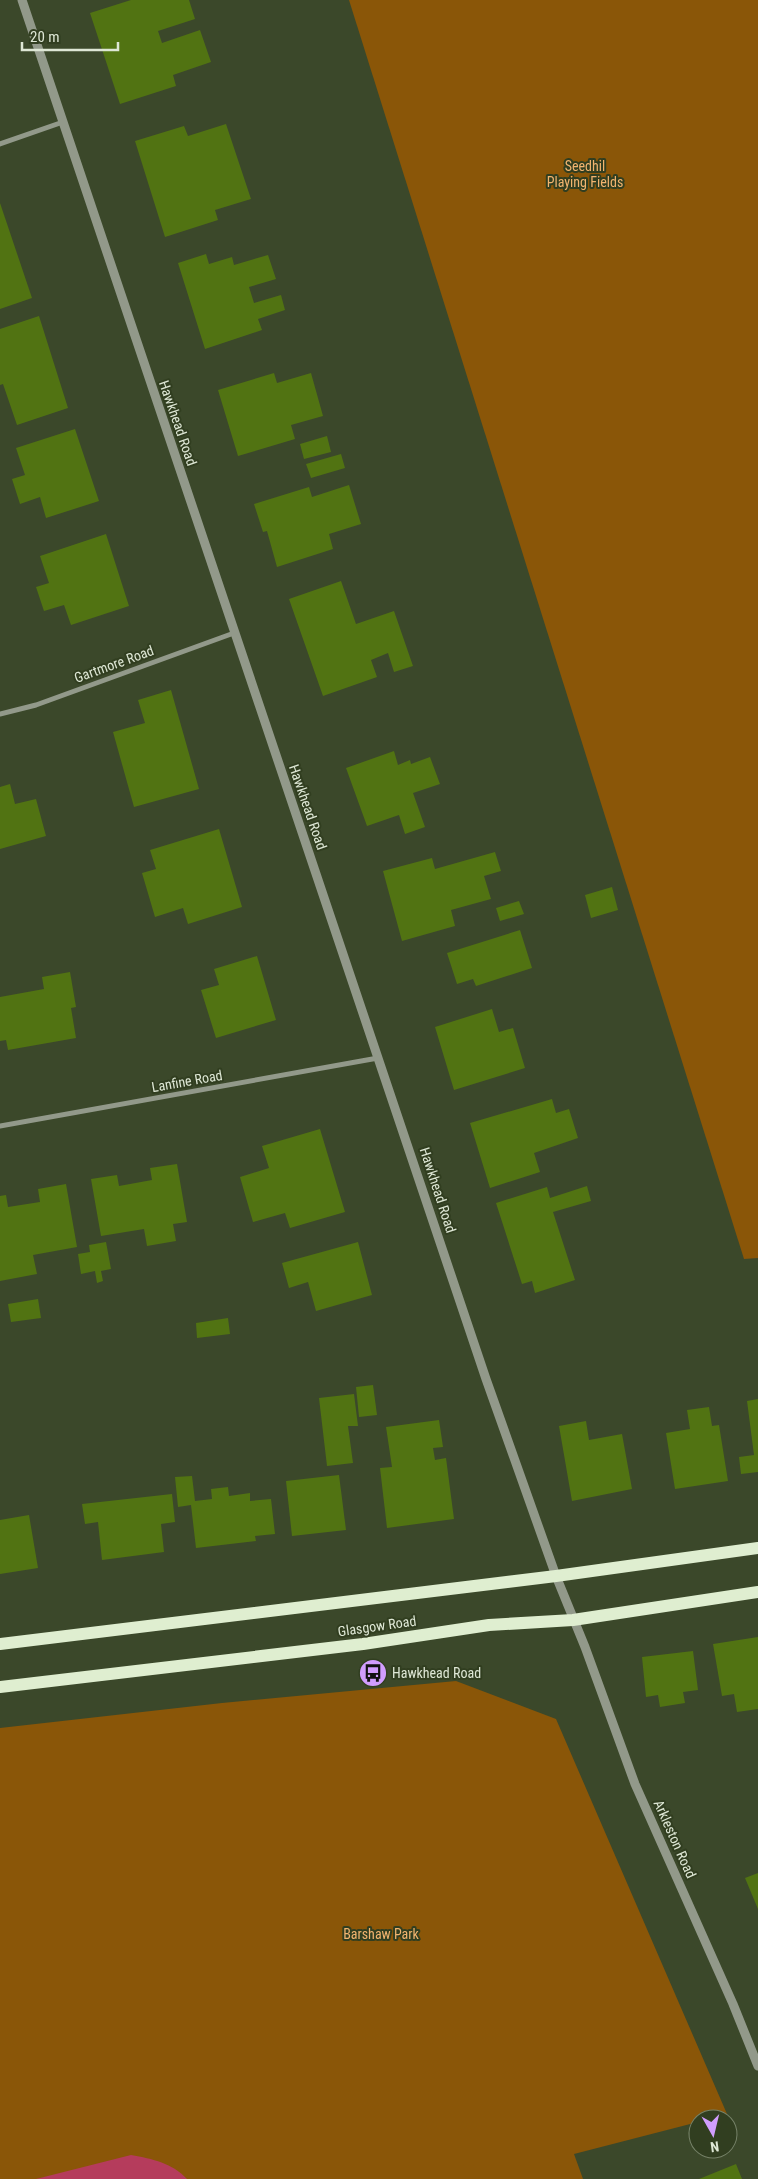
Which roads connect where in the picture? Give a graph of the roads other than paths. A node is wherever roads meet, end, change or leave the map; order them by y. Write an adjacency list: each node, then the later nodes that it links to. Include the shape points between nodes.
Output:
1 (22, 0): 2 (street, Hawkhead Road)
2 (63, 122): 3 (street); 4 (street, Hawkhead Road)
3 (0, 144)
4 (234, 633): 5 (street, Gartmore Road); 6 (street, Hawkhead Road)
5 (0, 714)
6 (379, 1058): 7 (street, Lanfine Road); 9 (street, Hawkhead Road, via 486,1379)
7 (0, 1126)
8 (758, 1548): 9 (main road, Glasgow Road)
9 (556, 1576): 11 (street, Hawkhead Road); 12 (main road, Glasgow Road)
10 (758, 1592): 11 (main road, Glasgow Road)
11 (573, 1620): 13 (main road, Glasgow Road, via 489,1625 364,1644); 14 (street, Arkleston Road, via 636,1784)
12 (0, 1644)
13 (0, 1687)
14 (758, 2066)

